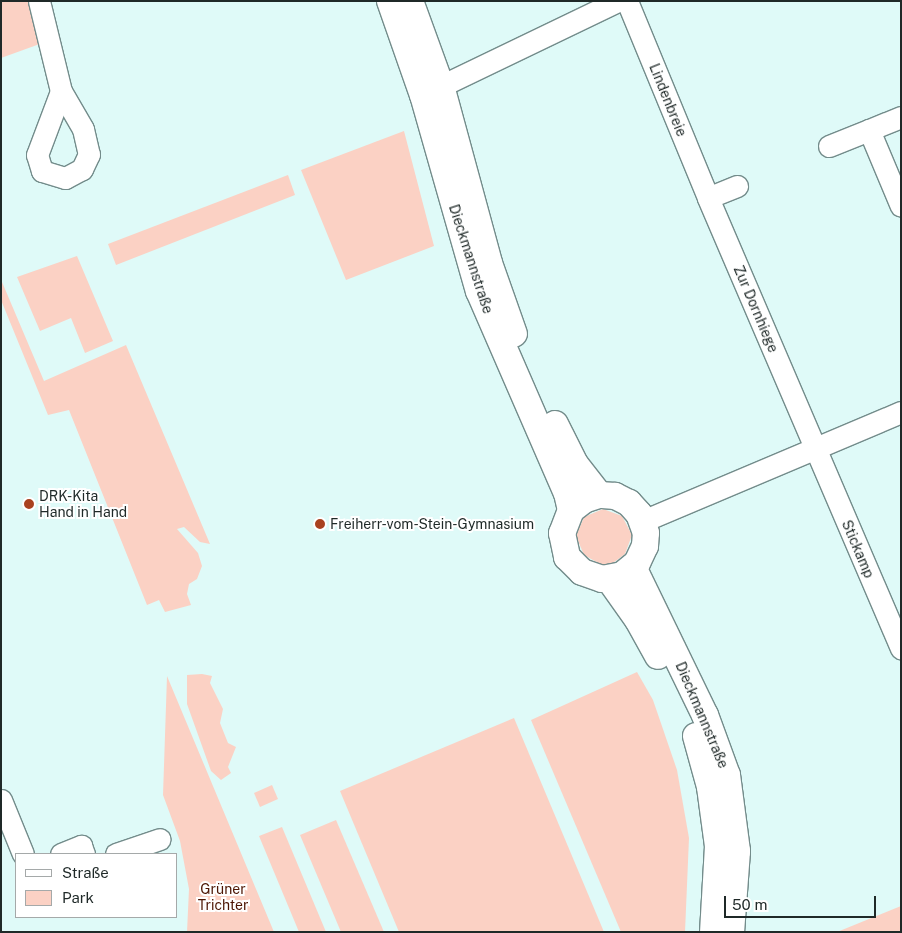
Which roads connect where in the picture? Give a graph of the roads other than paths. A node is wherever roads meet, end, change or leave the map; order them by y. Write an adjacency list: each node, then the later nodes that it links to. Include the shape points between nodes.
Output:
1 (39, 1): 7 (street)
2 (390, 1): 17 (street, Dieckmannstraße, via 423,94 479,291 567,493)
3 (410, 1): 6 (street, Dieckmannstraße)
4 (618, 1): 6 (street)
5 (627, 1): 12 (street, Lindenbreie)
6 (441, 86): 16 (street, Dieckmannstraße, via 489,263 516,339 569,453)
7 (61, 90)
8 (901, 117): 9 (street)
9 (869, 130): 10 (street); 13 (street)
10 (829, 146)
11 (737, 186): 12 (street)
12 (708, 198): 15 (street, Zur Dornhiege)
13 (901, 206)
14 (901, 412): 15 (street)
15 (816, 449): 18 (street); 21 (street, Stickamp)
16 (600, 495): 17 (street, via 584,500); 18 (street, via 615,496 629,503)
17 (571, 510): 20 (street, via 562,533 567,557 588,576)
18 (643, 521): 19 (street, via 645,546)
19 (633, 567): 20 (street); 29 (street, Dieckmannstraße, via 705,715 727,775 737,851)
20 (609, 579): 28 (street, Dieckmannstraße, via 641,625 672,682 702,752 718,846)
21 (901, 648)
22 (1, 800): 24 (street)
23 (160, 839): 27 (street)
24 (23, 853)
25 (64, 853): 26 (street, via 81,846)
26 (84, 853)
27 (119, 853)
28 (713, 932)
29 (731, 932)

